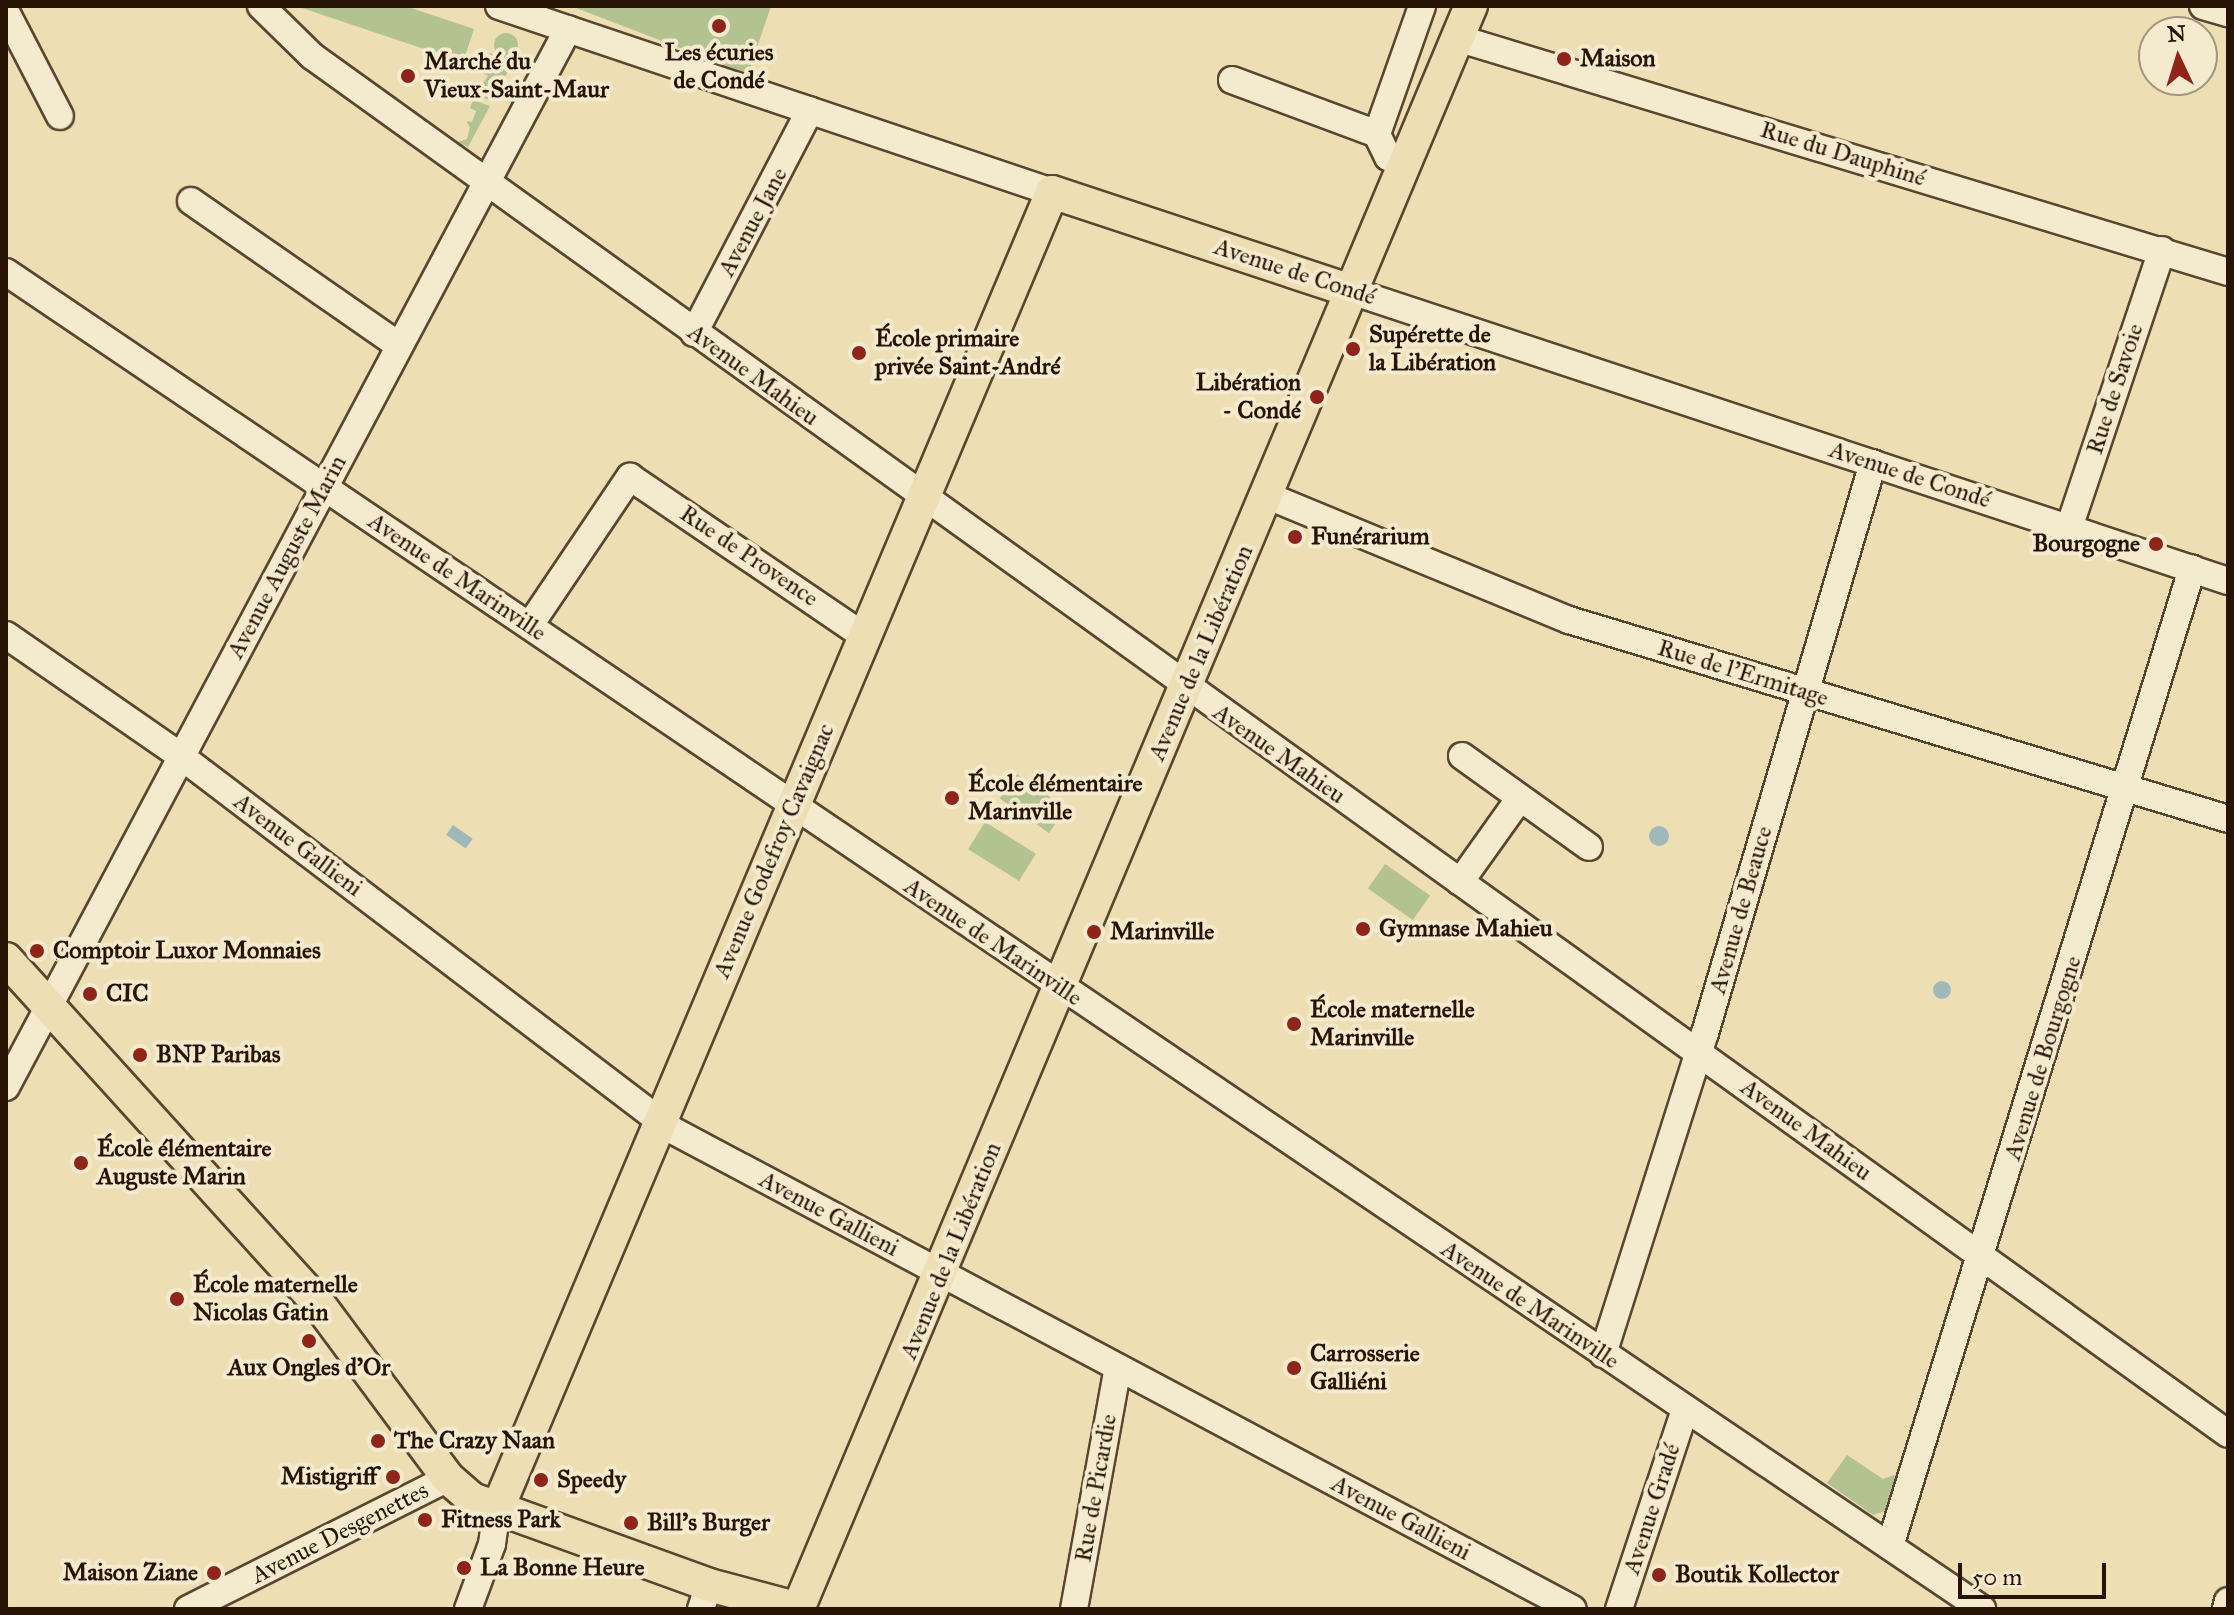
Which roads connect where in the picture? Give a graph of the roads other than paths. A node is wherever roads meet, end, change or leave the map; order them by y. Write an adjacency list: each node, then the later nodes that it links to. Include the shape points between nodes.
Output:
1 (261, 6): 15 (street, Avenue Mahieu, via 312,56)
2 (499, 6): 8 (street, Avenue de Condé)
3 (1422, 6): 13 (street)
4 (1471, 6): 9 (main road, Avenue de la Libération)
5 (2203, 6): 7 (street)
6 (6, 12): 12 (street)
7 (2228, 13)
8 (568, 29): 11 (street, Avenue de Condé); 15 (street, Avenue Auguste Marin)
9 (1457, 38): 14 (main road, Avenue de la Libération); 18 (street, Rue du Dauphiné)
10 (1232, 80): 13 (street)
11 (810, 110): 16 (street, Avenue de Condé); 22 (street, Avenue Jane)
12 (60, 116)
13 (1377, 134): 14 (street, via 1388,157)
14 (1402, 163): 21 (main road, Avenue de la Libération)
15 (483, 180): 22 (street, Avenue Mahieu); 23 (street, Avenue Auguste Marin)
16 (1046, 184): 21 (main road, Avenue de Condé); 27 (main road, Avenue Godefroy Cavaignac)
17 (191, 201): 23 (street)
18 (2162, 250): 20 (street, Rue du Dauphiné); 28 (street, Rue de Savoie)
19 (6, 272): 25 (street, Avenue de Marinville)
20 (2228, 272)
21 (1351, 291): 24 (street, Avenue de Condé); 26 (main road, Avenue de la Libération)
22 (694, 333): 27 (street, Avenue Mahieu)
23 (398, 345): 25 (street, Avenue Auguste Marin)
24 (1873, 463): 28 (street, Avenue de Condé); 35 (street, Avenue de Beauce)
25 (324, 488): 31 (street, Avenue de Marinville); 37 (street, Avenue Auguste Marin)
26 (1268, 496): 34 (main road, Avenue de la Libération); 35 (street, Rue de l'Ermitage, via 1569,620)
27 (925, 498): 33 (main road, Avenue Godefroy Cavaignac); 34 (street, Avenue Mahieu)
28 (2069, 528): 29 (street, Avenue de Condé)
29 (2192, 569): 30 (street, Avenue de Condé); 38 (street, Avenue de Bourgogne)
30 (2228, 581)
31 (530, 625): 33 (street, Rue de Provence, via 630,477); 40 (street, Avenue de Marinville)
32 (6, 635): 37 (street, Avenue Gallieni)
33 (865, 637): 40 (main road, Avenue Godefroy Cavaignac)
34 (1186, 688): 43 (street, Avenue Mahieu); 45 (main road, Avenue de la Libération)
35 (1805, 693): 38 (street, Rue de l'Ermitage); 47 (street, Avenue de Beauce)
36 (1462, 756): 39 (street)
37 (182, 757): 46 (street, Avenue Auguste Marin); 49 (street, Avenue Gallieni)
38 (2124, 788): 41 (street, Rue de l'Ermitage); 50 (street, Avenue de Bourgogne)
39 (1520, 798): 42 (street); 43 (street)
40 (793, 806): 45 (street, Avenue de Marinville); 49 (main road, Avenue Godefroy Cavaignac)
41 (2228, 819)
42 (1589, 847)
43 (1460, 882): 47 (street, Avenue Mahieu)
44 (6, 959): 46 (main road)
45 (1059, 987): 51 (main road, Avenue de la Libération); 52 (street, Avenue de Marinville)
46 (42, 1017): 48 (street, Avenue Auguste Marin); 56 (main road, via 318,1303)
47 (1699, 1052): 50 (street, Avenue Mahieu); 52 (street, Avenue de Beauce)
48 (6, 1087)
49 (660, 1120): 51 (street, Avenue Gallieni); 57 (main road, Avenue Godefroy Cavaignac)
50 (1982, 1258): 55 (street, Avenue Mahieu); 58 (street, Avenue de Bourgogne)
51 (942, 1274): 53 (street, Avenue Gallieni); 63 (main road, Avenue de la Libération)
52 (1603, 1354): 54 (street, Avenue de Marinville)
53 (1118, 1368): 64 (street, Rue de Picardie); 65 (street, Avenue Gallieni)
54 (1685, 1409): 58 (street, Avenue de Marinville); 66 (street, Avenue Gradé)
55 (2228, 1434)
56 (448, 1478): 57 (main road); 61 (street, Avenue Desgenettes)
57 (497, 1510): 59 (main road); 62 (street, via 492,1544)
58 (1890, 1546): 67 (street, Avenue de Marinville)
59 (705, 1597): 63 (main road)
60 (2228, 1601): 68 (street)
61 (188, 1609)
62 (468, 1609)
63 (799, 1609)
64 (1074, 1609)
65 (1573, 1609)
66 (1619, 1609)
67 (1982, 1609)
68 (2226, 1609)

